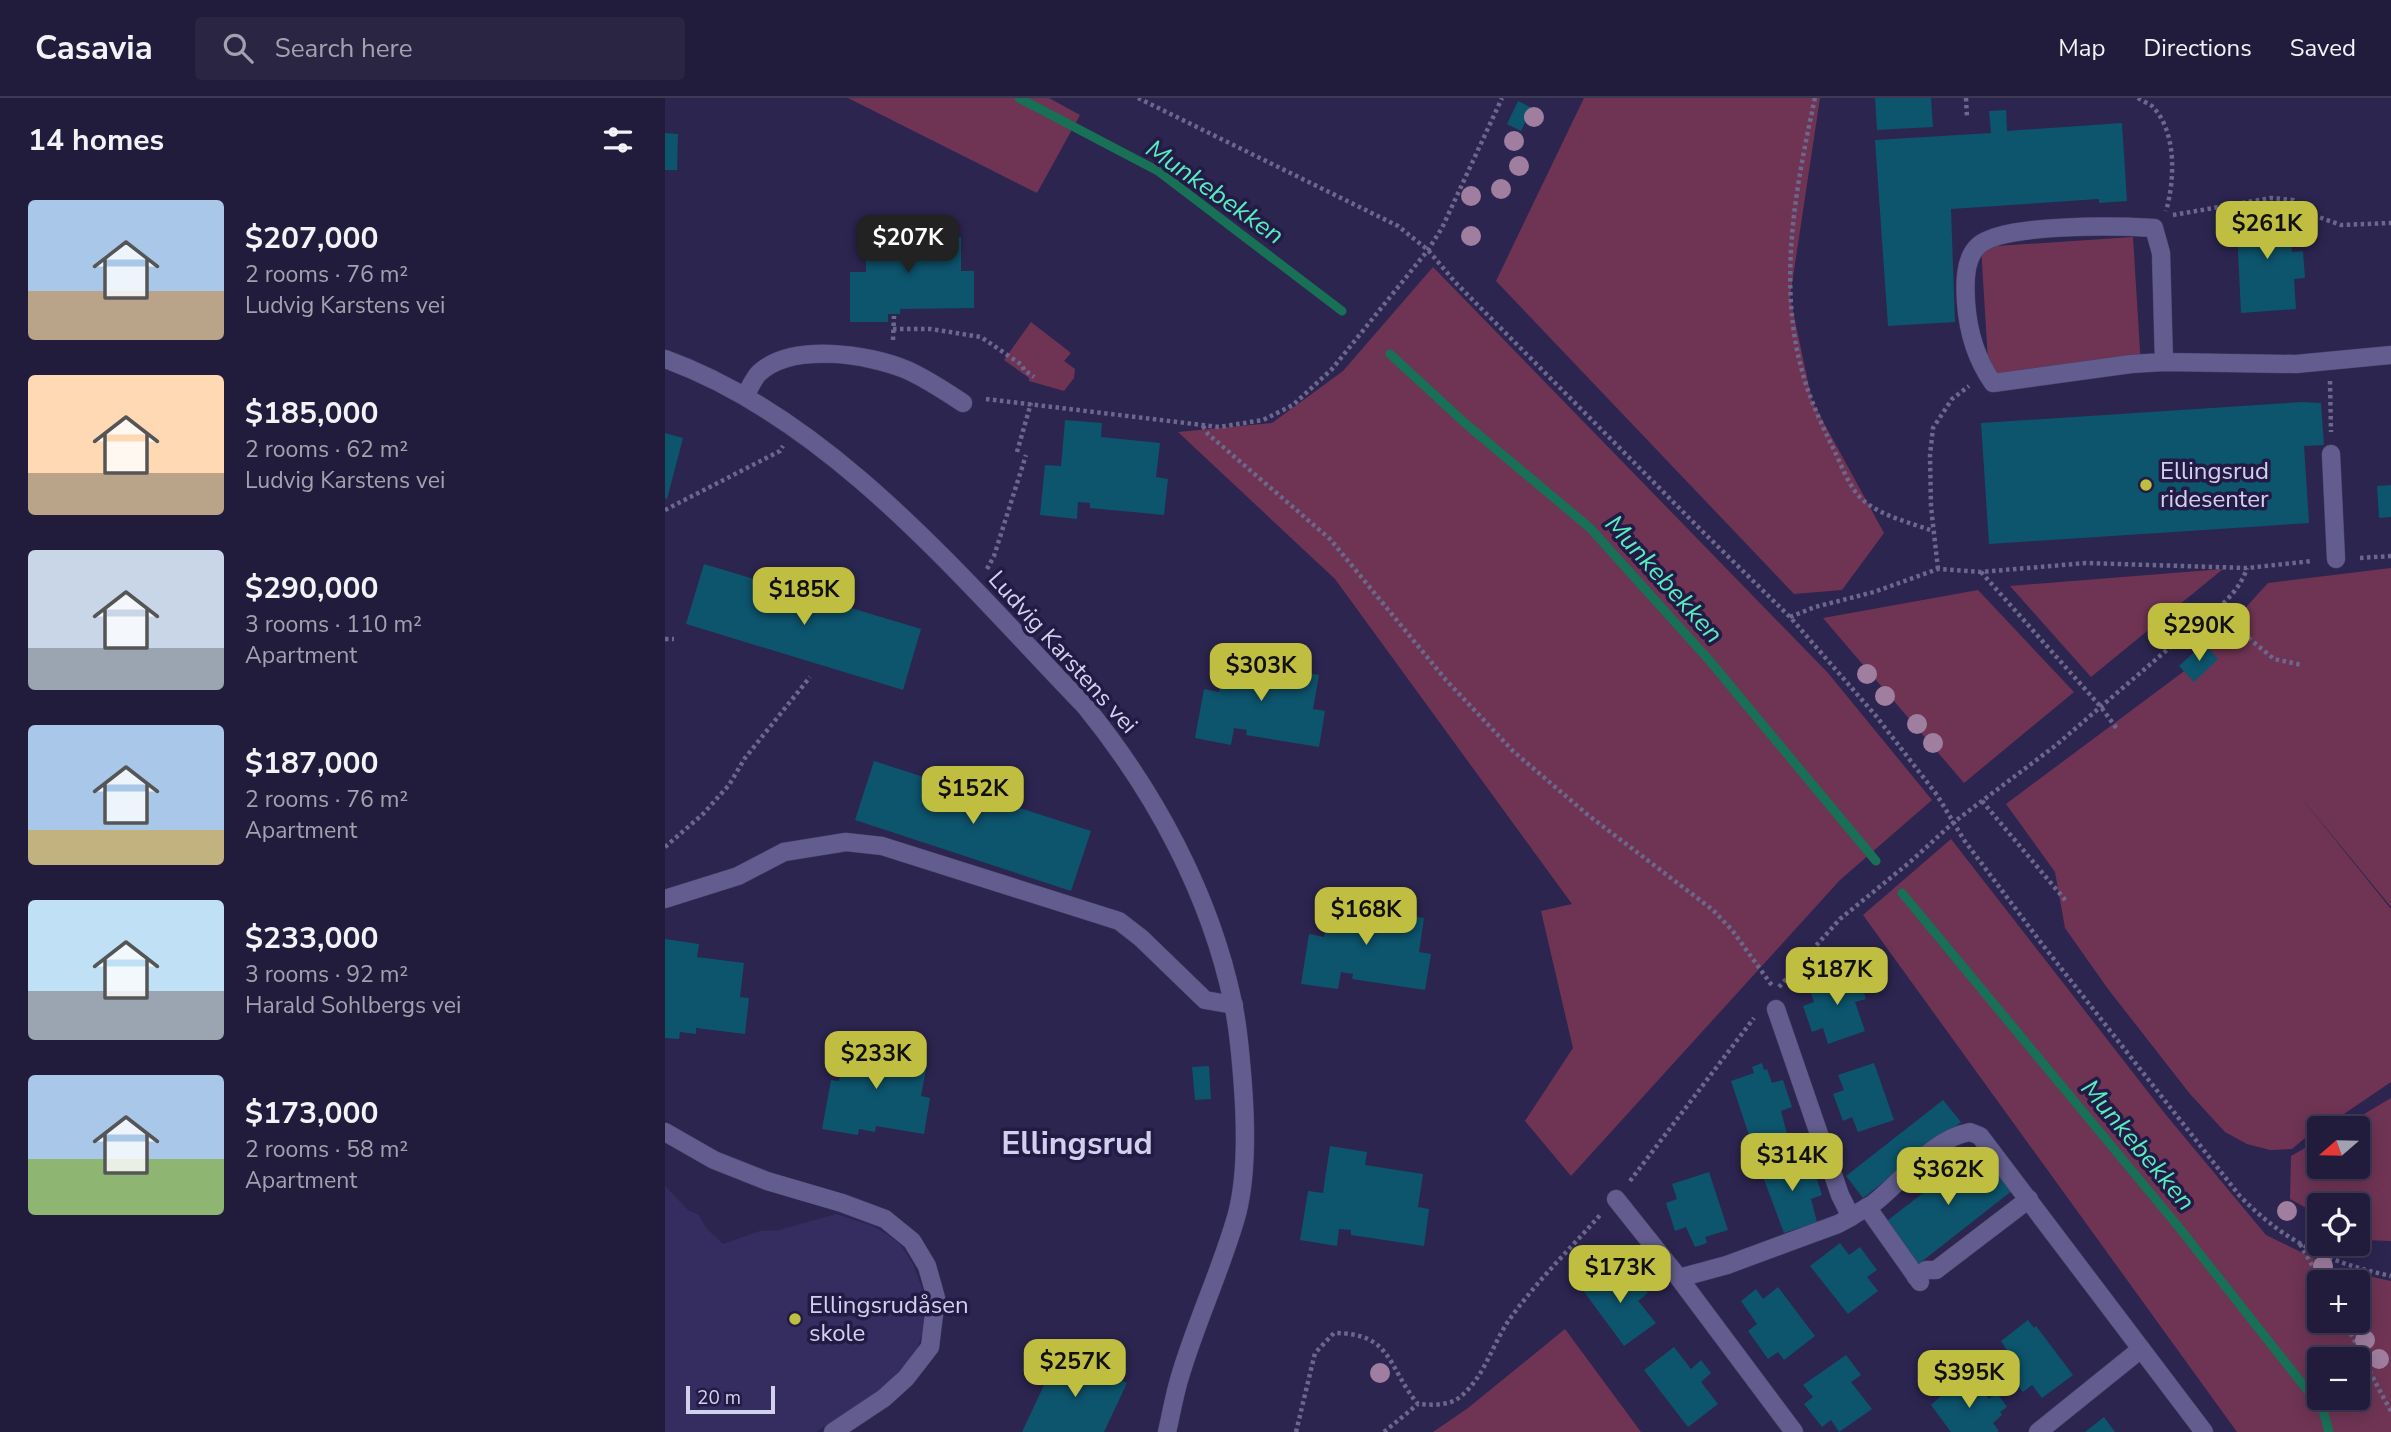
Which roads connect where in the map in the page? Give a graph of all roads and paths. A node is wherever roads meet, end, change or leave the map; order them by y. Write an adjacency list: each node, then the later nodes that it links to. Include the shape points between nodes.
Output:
1 (1138, 98): 8 (path, via 1353,202 1398,226)
2 (1502, 98): 8 (path)
3 (1815, 98): 25 (path, via 1792,240 1790,291 1800,365 1823,427 1864,501)
4 (1966, 98): 6 (path)
5 (2138, 98): 7 (path, via 2152,106 2166,128 2173,166 2165,216 2271,198 2293,200 2313,215 2341,225)
6 (1967, 118)
7 (2391, 223)
8 (1428, 250): 19 (path, via 1332,369 1293,405 1263,420); 31 (path)
9 (893, 330): 13 (path, via 931,329 981,337)
10 (2391, 355): 12 (street, via 2296,365)
11 (665, 359): 15 (street, Ludvig Karstens vei)
12 (2164, 362): 14 (street); 14 (street, via 2161,253 2154,228 2104,226 2009,233 1977,247 1965,286 1973,346)
13 (1034, 377)
14 (1993, 383): 25 (path, via 1966,386 1933,428)
15 (745, 396): 17 (street, via 759,373 788,357 809,354 867,359 906,369); 20 (street, Ludvig Karstens vei)
16 (2331, 398): 22 (path)
17 (963, 403): 18 (path, via 982,399)
18 (1031, 403): 19 (path); 21 (path)
19 (1203, 426): 43 (path, via 1330,539 1446,680 1513,751 1713,910)
20 (796, 429): 24 (path, via 780,451); 29 (street, Ludvig Karstens vei, via 872,490)
21 (1017, 452)
22 (2331, 454): 26 (street)
23 (1026, 455): 29 (path, via 994,556)
24 (665, 510)
25 (1933, 531): 27 (path)
26 (2336, 559)
27 (1938, 569): 28 (path); 31 (path)
28 (1981, 572): 30 (path, via 2086,564 2247,568 2243,581); 36 (path)
29 (976, 592): 44 (street, Ludvig Karstens vei, via 1085,706 1128,761 1208,916)
30 (2218, 609): 34 (path, via 2274,659); 36 (path)
31 (1790, 617): 39 (path, via 1884,726)
32 (665, 639): 33 (path)
33 (674, 639)
34 (2302, 665)
35 (810, 677): 40 (path, via 729,785)
36 (2101, 707): 37 (path); 38 (path)
37 (2117, 729)
38 (1982, 801): 39 (path); 42 (path)
39 (1954, 822): 51 (path, via 2042,944 2239,1195)
40 (665, 847)
41 (665, 899): 44 (street, via 738,876 784,852 846,842 882,846 1119,921 1205,1000)
42 (2066, 901)
43 (1776, 990)
44 (1234, 1005): 60 (street, Ludvig Karstens vei, via 1245,1110 1244,1170 1237,1213 1179,1380)
45 (1776, 1009): 50 (street)
46 (665, 1132): 59 (street, via 714,1160 767,1181 885,1219 912,1241 927,1266 936,1298 930,1347 884,1398)
47 (1616, 1199): 54 (street); 57 (path, via 1541,1280 1508,1322 1476,1379 1458,1398)
48 (2029, 1199): 49 (street, via 1980,1136 1970,1132 1936,1149); 49 (street, via 1918,1279); 56 (street)
49 (1867, 1207): 50 (street)
50 (1851, 1217): 54 (street, via 1727,1265)
51 (2300, 1244): 52 (path); 53 (path, via 2350,1267)
52 (2315, 1270)
53 (2391, 1276)
54 (1679, 1278): 63 (street)
55 (2351, 1333): 58 (path)
56 (2141, 1349): 64 (street); 65 (street)
57 (1418, 1404): 61 (path, via 1373,1340 1335,1333 1315,1353); 62 (path)
58 (2391, 1411)
59 (833, 1432)
60 (1167, 1432)
61 (1296, 1432)
62 (1384, 1432)
63 (1794, 1432)
64 (2038, 1432)
65 (2204, 1432)

